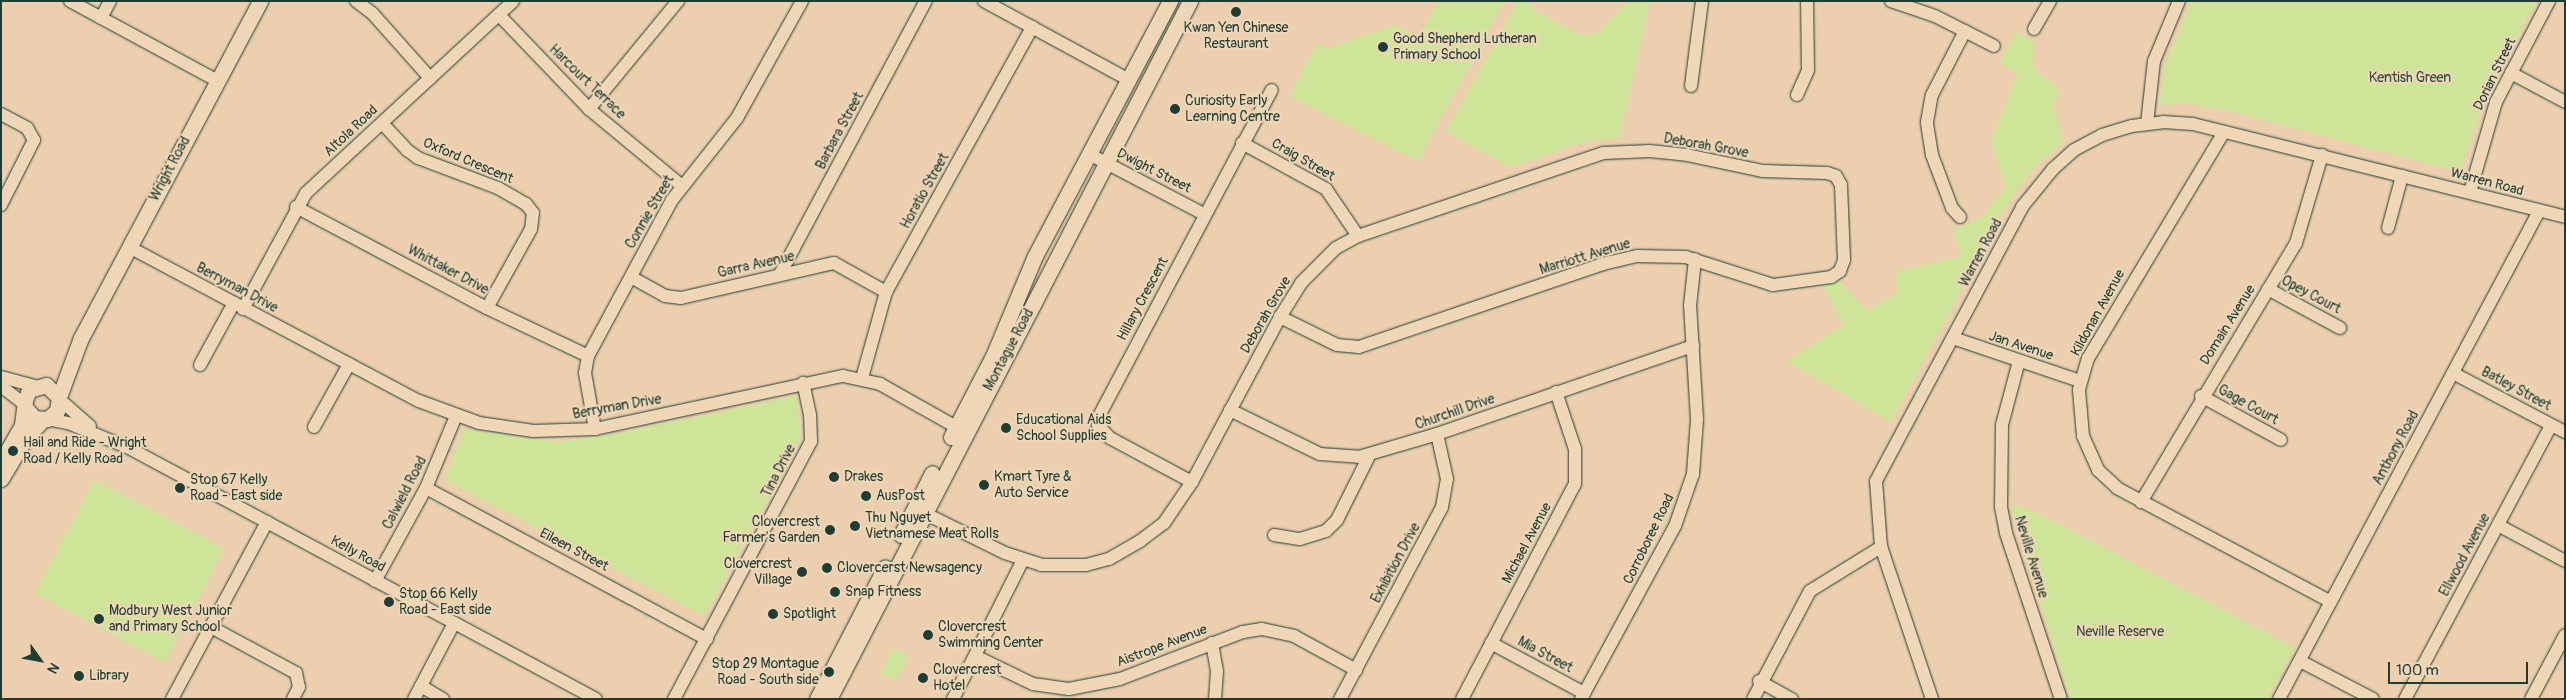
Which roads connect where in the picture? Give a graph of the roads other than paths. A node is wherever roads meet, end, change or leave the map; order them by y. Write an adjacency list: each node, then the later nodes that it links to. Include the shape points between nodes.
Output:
1 (70, 1): 19 (street)
2 (110, 1): 19 (street)
3 (260, 1): 27 (main road, Wright Road)
4 (513, 1): 18 (street, Altola Road)
5 (678, 1): 32 (street)
6 (802, 1): 43 (street, Connie Street, via 737,118)
7 (926, 1): 55 (street, Barbara Street)
8 (984, 1): 20 (street)
9 (1170, 1): 26 (main road, Montague Road)
10 (1190, 1): 40 (main road, Montague Road)
11 (1702, 1): 28 (street)
12 (1807, 1): 30 (street, via 1808,70)
13 (1891, 1): 22 (street, via 1926,12)
14 (2050, 1): 21 (street)
15 (2179, 1): 35 (street, via 2154,61)
16 (2549, 1): 24 (street, Dorian Street)
17 (359, 2): 25 (street, via 378,18)
18 (499, 15): 25 (street, Altola Road); 32 (street, Harcourt Terrace)
19 (101, 18): 27 (street)
20 (1032, 27): 26 (street); 58 (street, Horatio Street)
21 (2034, 29)
22 (1965, 31): 23 (street); 49 (street, via 1932,95 1927,122 1932,155 1952,208)
23 (1994, 46)
24 (2511, 73): 31 (street); 44 (street, Dorian Street, via 2489,118)
25 (430, 78): 34 (street, Altola Road)
26 (1128, 80): 38 (main road, Montague Road)
27 (218, 82): 53 (main road, Wright Road)
28 (1691, 86)
29 (1272, 90): 37 (street, Hillary Crescent)
30 (1796, 95)
31 (2565, 102)
32 (589, 109): 43 (street, Harcourt Terrace)
33 (1, 114): 45 (street, via 27,128 34,140)
34 (382, 122): 46 (street, Altola Road, via 313,186); 60 (street, Oxford Crescent, via 418,158 506,192 526,204 533,214 531,229)
35 (2147, 124): 36 (street, Warren Road, via 2183,122); 64 (street, Warren Road, via 2118,129 2087,142 2040,183 2022,207)
36 (2224, 132): 39 (street, Warren Road); 73 (street, Kildonan Avenue, via 2091,351)
37 (1242, 143): 48 (street, Hillary Crescent); 52 (street, Craig Street, via 1326,189)
38 (1089, 154): 40 (street, Dwight Street); 87 (main road, Montague Road, via 1035,256)
39 (2322, 155): 42 (street, Warren Road); 57 (street, Domain Avenue, via 2299,237)
40 (1105, 162): 48 (street, Dwight Street); 87 (main road, Montague Road)
41 (1836, 176): 52 (street, Deborah Grove, via 1828,172 1763,171 1678,154 1603,152); 54 (street, Marriott Avenue, via 1842,192 1844,260 1837,274 1773,285 1751,281)
42 (2402, 176): 44 (street, Warren Road); 51 (street)
43 (682, 185): 56 (street, Connie Street)
44 (2470, 192): 47 (street, Warren Road)
45 (1, 205)
46 (296, 207): 59 (street, Altola Road); 60 (street, Whittaker Drive)
47 (2539, 210): 50 (street, Warren Road); 70 (street, Anthony Road)
48 (1204, 214): 95 (street, Hillary Crescent, via 1104,403 1098,422 1110,438)
49 (1960, 217)
50 (2565, 217)
51 (2388, 228)
52 (1358, 236): 61 (street, Deborah Grove, via 1336,248 1312,270)
53 (129, 247): 59 (street, Berryman Drive); 63 (main road, Wright Road)
54 (1695, 259): 61 (street, Marriott Avenue, via 1652,255 1614,261 1358,347 1337,345); 65 (street, Corroboree Road, via 1690,306)
55 (780, 274): 56 (street, Garra Avenue, via 675,298); 58 (street, Garra Avenue, via 834,263)
56 (631, 277): 66 (street, Connie Street)
57 (2268, 289): 62 (street, Opey Court); 78 (street, Domain Avenue)
58 (886, 292): 72 (street, Horatio Street)
59 (239, 306): 68 (street, Altola Road); 69 (street, Berryman Drive)
60 (488, 308): 66 (street, Whittaker Drive)
61 (1280, 317): 81 (street, Deborah Grove)
62 (2340, 328)
63 (81, 338): 75 (main road, Wright Road, via 58,371); 79 (main road, Wright Road)
64 (1953, 338): 67 (street, Jan Avenue); 102 (street, Warren Road, via 1876,482)
65 (1692, 346): 77 (street, Churchill Drive); 118 (street, Corroboree Road, via 1696,451 1690,486 1674,526)
66 (588, 356): 86 (street, Connie Street, via 585,373)
67 (2019, 362): 73 (street, Jan Avenue); 134 (street, Neville Avenue, via 2002,425 2001,507 2006,533)
68 (200, 364)
69 (349, 364): 82 (street, Berryman Drive, via 419,401); 85 (street)
70 (2453, 373): 84 (street, Batley Street); 106 (street, Anthony Road)
71 (1, 377): 75 (street)
72 (862, 378): 74 (street, Berryman Drive, via 836,376); 87 (street, Berryman Drive, via 880,384)
73 (2080, 381): 97 (street, Kildonan Avenue, via 2080,419 2090,456 2111,484)
74 (802, 384): 86 (street, Berryman Drive); 110 (street, Tina Drive, via 812,426 811,441)
75 (39, 385): 79 (main road, via 53,388); 80 (main road, via 27,393)
76 (1, 386): 80 (street)
77 (1556, 392): 89 (street, Churchill Drive); 111 (street, Michael Avenue, via 1575,449 1574,484)
78 (2201, 396): 91 (street, Gage Court); 97 (street, Domain Avenue)
79 (59, 398): 83 (main road, via 57,411); 90 (street, Kelly Road)
80 (25, 405): 83 (main road, via 32,417); 93 (main road, via 18,433)
81 (1230, 410): 92 (street, Churchill Drive, via 1320,454 1341,458); 95 (street, Deborah Grove)
82 (456, 416): 86 (street, Berryman Drive, via 514,430); 96 (street, Calwield Road)
83 (45, 420): 90 (street, Kelly Road, via 68,423); 94 (main road, via 25,439)
84 (2551, 425): 88 (street, Batley Street); 100 (street, Ellwood Avenue)
85 (314, 427)
86 (595, 429)
87 (961, 429): 98 (main road, Montague Road)
88 (2565, 432)
89 (1437, 434): 92 (street, Churchill Drive); 115 (street, Exhibition Drive, via 1447,479 1442,507)
90 (104, 437): 99 (street, Kelly Road)
91 (2281, 440)
92 (1369, 456): 101 (street, via 1332,526 1320,535 1306,538)
93 (1, 462)
94 (1, 479)
95 (1192, 482): 103 (street, Deborah Grove, via 1164,523 1109,559 1068,567)
96 (426, 488): 105 (street, Calwield Road); 110 (street, Eileen Street)
97 (2141, 502): 106 (street, Kildonan Avenue)
98 (920, 510): 103 (street, Deborah Grove); 125 (main road, Montague Road); 126 (main road, Montague Road)
99 (267, 522): 105 (street, Kelly Road); 108 (street)
100 (2498, 525): 104 (street); 137 (street, Ellwood Avenue)
101 (1274, 535)
102 (1881, 547): 116 (street, via 1810,591); 133 (street, Warren Road)
103 (1023, 560): 113 (street)
104 (2565, 561)
105 (376, 581): 107 (street, Kelly Road)
106 (2332, 602): 114 (street, Anthony Road)
107 (454, 624): 117 (street); 123 (street, Kelly Road)
108 (211, 627): 119 (street); 120 (street, via 296,673 299,687)
109 (2565, 635): 138 (street)
110 (707, 639): 124 (street, Tina Drive)
111 (1491, 643): 118 (street, Mia Street); 130 (street, Michael Avenue)
112 (1212, 644): 113 (street, Aistrope Avenue, via 1120,679 1061,690 1034,684); 115 (street, Aistrope Avenue, via 1253,630 1279,631); 128 (street, via 1217,671)
113 (975, 656): 127 (street)
114 (2300, 661): 135 (street, Anthony Road); 136 (street)
115 (1356, 670): 129 (street, Exhibition Drive)
116 (1759, 681): 131 (street); 132 (street)
117 (421, 686): 121 (street); 122 (street)
118 (1583, 696)
119 (172, 699)
120 (293, 699)
121 (414, 699)
122 (443, 699)
123 (596, 699)
124 (674, 699)
125 (817, 699)
126 (829, 699)
127 (954, 699)
128 (1215, 699)
129 (1340, 699)
130 (1462, 699)
131 (1753, 699)
132 (1792, 699)
133 (1932, 699)
134 (2061, 699)
135 (2279, 699)
136 (2373, 699)
137 (2405, 699)
138 (2531, 699)

